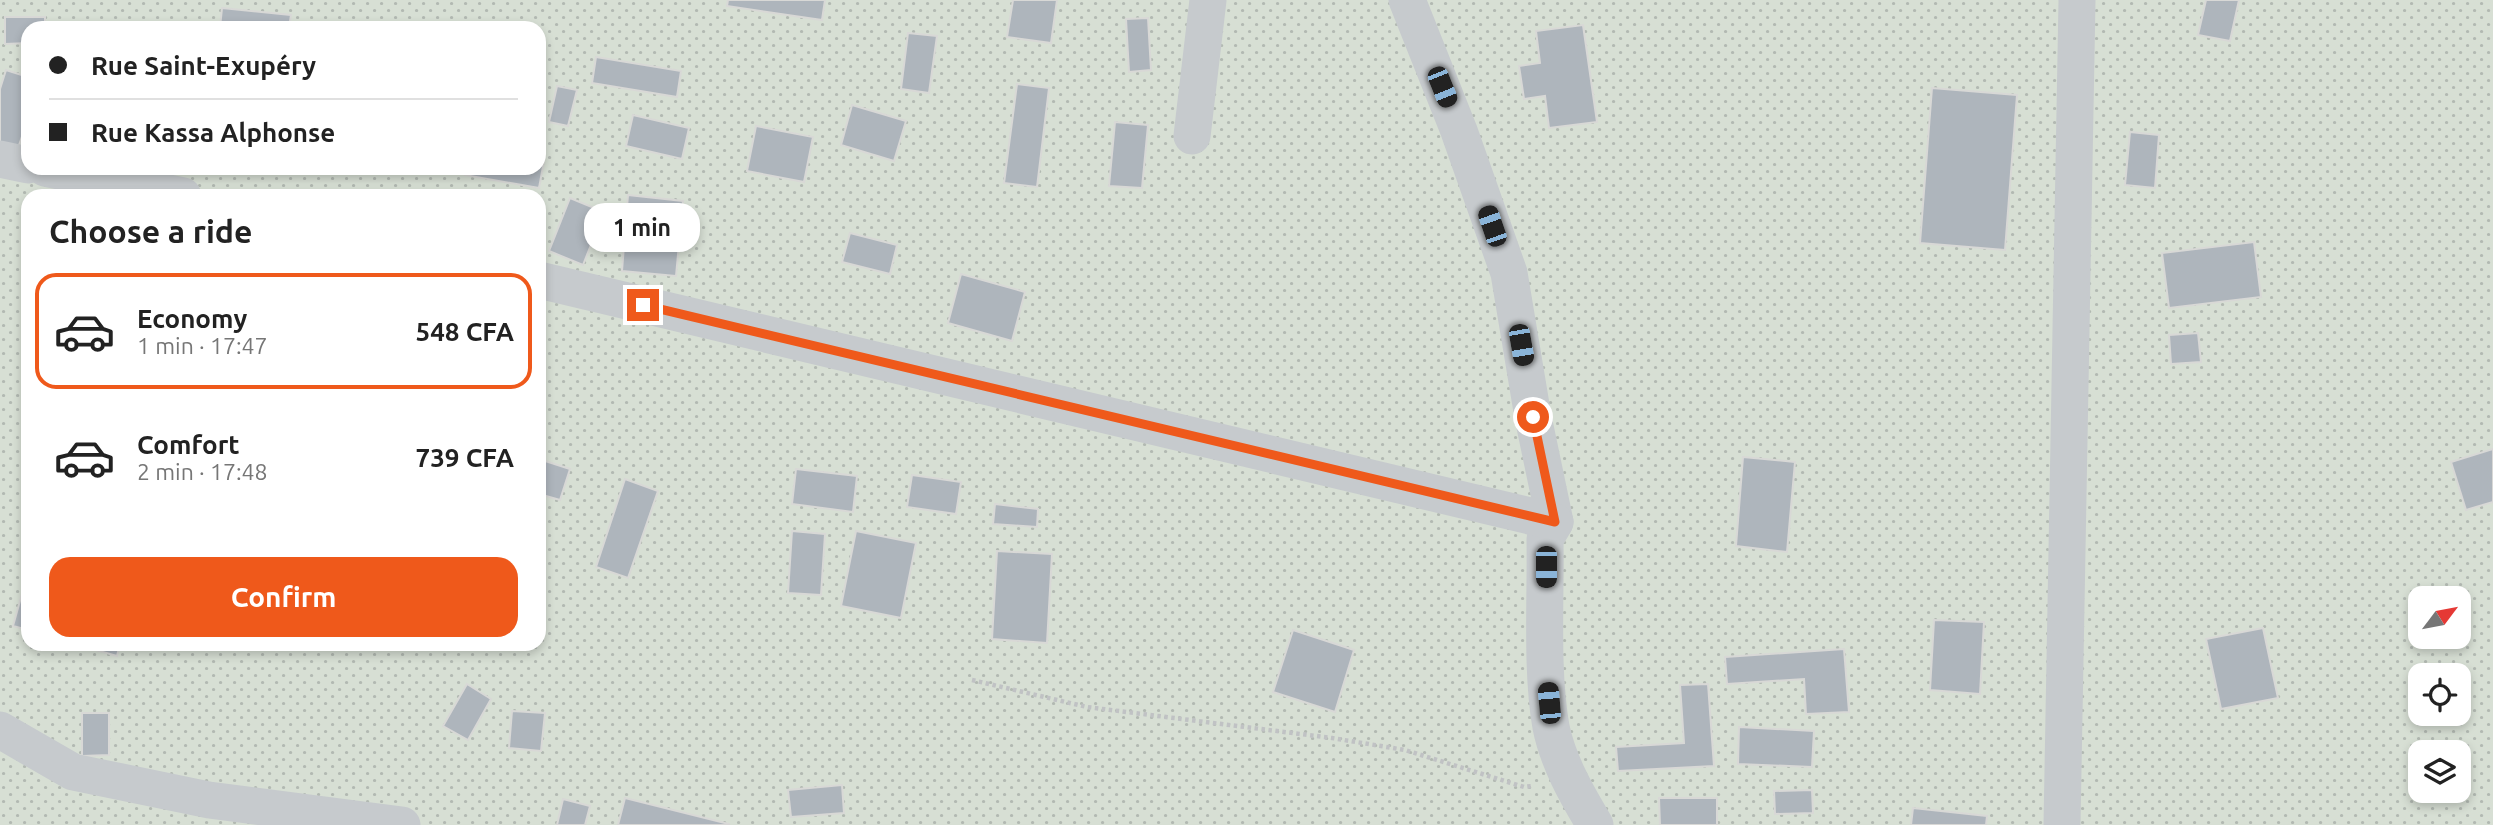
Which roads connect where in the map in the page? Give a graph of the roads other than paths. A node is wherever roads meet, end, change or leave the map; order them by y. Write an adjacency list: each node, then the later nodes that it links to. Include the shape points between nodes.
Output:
1 (1208, 0): 4 (street)
2 (1407, 0): 10 (street, via 1509,273)
3 (2077, 0): 14 (street)
4 (1192, 136)
5 (0, 159): 6 (street)
6 (21, 164)
7 (80, 175): 8 (street)
8 (148, 189)
9 (546, 282): 10 (street)
10 (1555, 522): 13 (street, via 1545,539 1552,728 1572,785)
11 (0, 730): 12 (street, via 73,772 209,800)
12 (402, 825)
13 (1595, 825)
14 (2062, 825)

